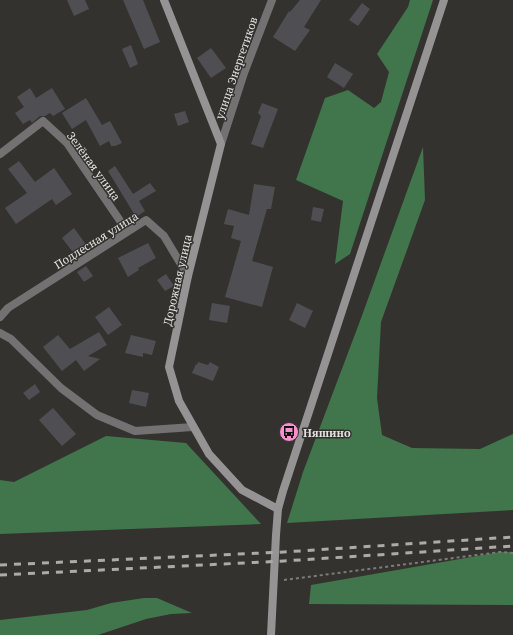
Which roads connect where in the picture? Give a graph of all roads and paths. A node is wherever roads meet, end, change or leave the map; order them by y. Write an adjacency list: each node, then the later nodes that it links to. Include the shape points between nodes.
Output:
1 (164, 0): 4 (street)
2 (272, 0): 4 (street, улица Энергетиков, via 244,73)
3 (444, 0): 11 (street)
4 (221, 144): 7 (street, Дорожная улица)
5 (0, 154): 6 (street, Зелёная улица, via 43,122 66,143)
6 (127, 231): 7 (street, Подлесная улица, via 146,220 164,236); 8 (street, Подлесная улица, via 8,308)
7 (188, 276): 10 (street, Дорожная улица, via 169,367 179,401)
8 (0, 317)
9 (0, 333): 10 (street, via 11,339 61,388 97,415 135,431)
10 (193, 427): 11 (street, Дорожная улица, via 208,454 242,490)
11 (278, 509): 13 (street)
12 (513, 553): 13 (path, via 500,552)
13 (274, 581): 14 (street)
14 (271, 635)

